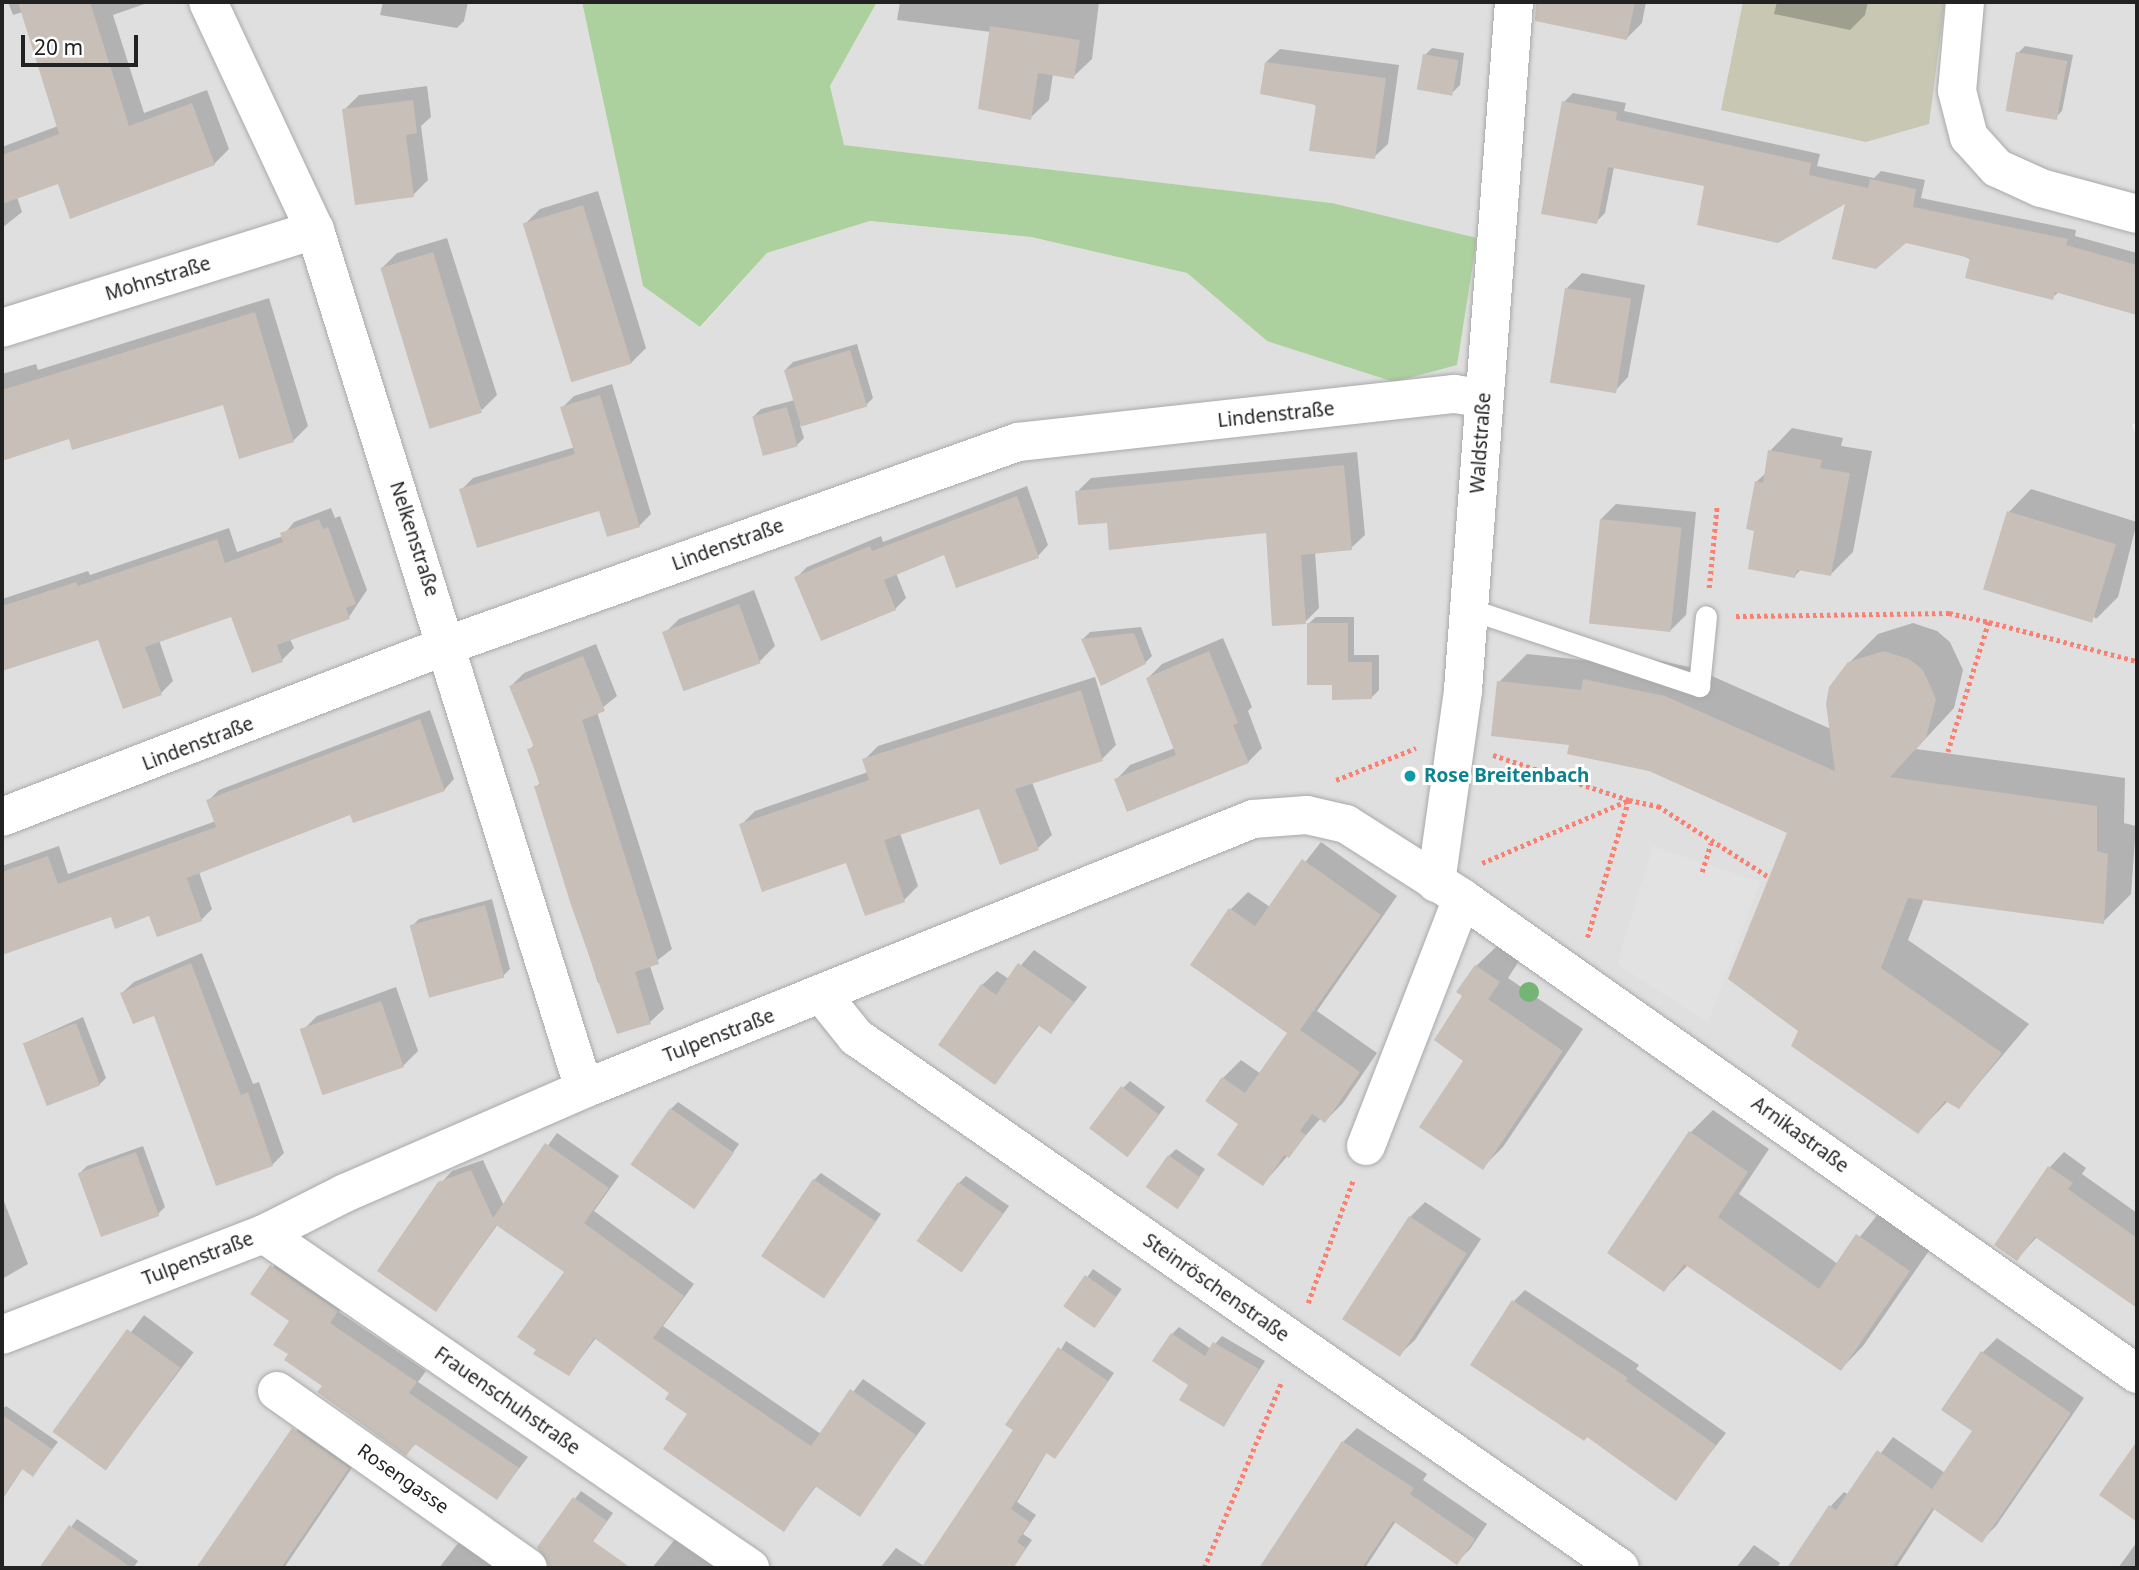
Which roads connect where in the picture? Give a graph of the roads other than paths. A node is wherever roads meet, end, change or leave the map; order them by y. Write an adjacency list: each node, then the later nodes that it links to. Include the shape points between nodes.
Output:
1 (208, 2): 5 (street, Nelkenstraße)
2 (1514, 2): 7 (street, Waldstraße)
3 (1965, 2): 4 (street, via 1957,90 1969,137 1997,168 2041,188)
4 (2137, 215)
5 (315, 230): 6 (street, Mohnstraße); 10 (street, Nelkenstraße)
6 (2, 328)
7 (1484, 398): 8 (street, Waldstraße); 10 (street, Lindenstraße, via 1454,394 1018,442)
8 (1469, 609): 9 (lane, via 1699,686); 12 (street, Waldstraße, via 1458,737)
9 (1706, 616)
10 (448, 645): 11 (street, Lindenstraße); 14 (street, Nelkenstraße)
11 (2, 817)
12 (1457, 883): 13 (street, Tulpenstraße, via 1346,824 1307,815 1253,819); 15 (street); 18 (street, Arnikastraße)
13 (823, 996): 14 (street, Tulpenstraße); 22 (street, Steinröschenstraße, via 856,1037)
14 (584, 1089): 16 (street, Tulpenstraße, via 345,1193)
15 (1366, 1146)
16 (264, 1234): 17 (street, Tulpenstraße); 21 (street, Frauenschuhstraße)
17 (2, 1335)
18 (2137, 1374)
19 (277, 1391): 20 (street, Rosengasse)
20 (528, 1568)
21 (750, 1568)
22 (1620, 1568)

